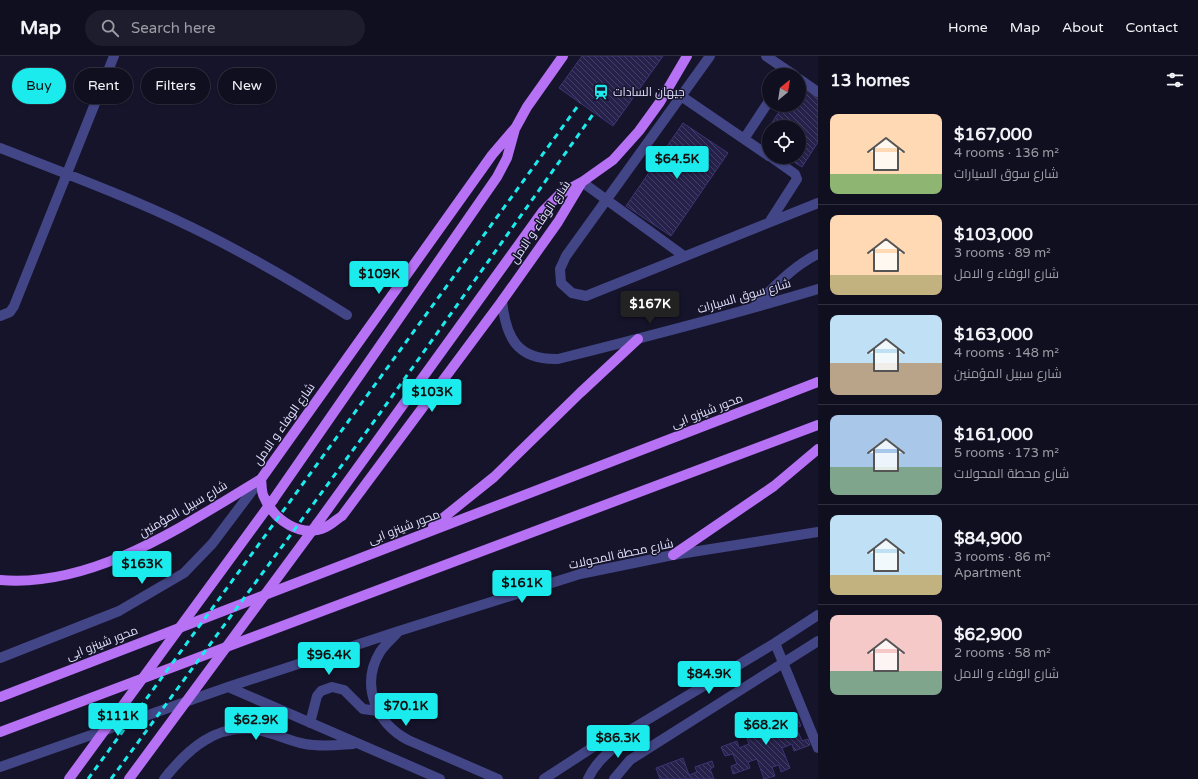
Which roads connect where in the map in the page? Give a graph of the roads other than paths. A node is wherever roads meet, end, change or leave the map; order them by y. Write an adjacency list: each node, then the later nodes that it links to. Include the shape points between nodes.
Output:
1 (114, 56): 16 (street)
2 (563, 56): 11 (main road, شارع الوفاء و الامل)
3 (687, 56): 17 (main road, شارع الوفاء و الامل, via 660,102 639,131 613,160)
4 (710, 56): 9 (street)
5 (766, 56): 6 (street)
6 (782, 68)
7 (806, 84): 8 (street)
8 (818, 92)
9 (681, 96): 12 (street); 18 (street)
10 (762, 112): 12 (street)
11 (516, 127): 32 (main road, شارع الوفاء و الامل, via 492,154); 53 (main road, bridge, via 507,158 498,177 273,500)
12 (744, 139): 14 (street)
13 (0, 148): 16 (street)
14 (762, 151)
15 (781, 164): 20 (street, via 795,174 797,179)
16 (67, 174): 26 (street, via 150,208 218,240); 27 (street, via 14,306 10,312)
17 (582, 182): 18 (street); 24 (main road, شارع الوفاء و الامل, via 558,222); 54 (main road, bridge, via 560,194 543,211)
18 (606, 201): 22 (street); 22 (street, via 566,256 560,269 561,283 572,293 586,296)
19 (818, 203): 20 (street)
20 (770, 221): 22 (street)
21 (818, 254): 25 (street, via 789,274)
22 (684, 256)
23 (818, 289): 25 (street, شارع سوق السيارات)
24 (502, 301): 28 (street, شارع سوق السيارات, via 507,332 521,349 538,358 558,359); 32 (main road, شارع الوفاء و الامل, via 342,516 325,527 306,530 287,525 272,513 263,496)
25 (753, 308): 28 (street, شارع سوق السيارات)
26 (347, 315)
27 (0, 316)
28 (638, 339): 34 (main road, via 494,478 446,517)
29 (818, 382): 34 (main road, محور شينزو ابى)
30 (818, 425): 48 (main road)
31 (818, 449): 35 (main road, via 774,486)
32 (261, 479): 36 (main road, شارع سبيل المؤمنين, via 174,532 85,570 48,579); 41 (street, via 212,544 184,573 119,611)
33 (818, 532): 35 (street, شارع محطة المحولات)
34 (419, 535): 44 (main road, محور شينزو ابى)
35 (672, 555): 38 (street, شارع محطة المحولات, via 580,574)
36 (0, 580)
37 (818, 615): 40 (street)
38 (400, 631): 43 (street, شارع محطة المحولات); 45 (street, via 381,650 373,670 372,691)
39 (818, 641): 42 (street)
40 (775, 643): 42 (street); 47 (street)
41 (0, 658)
42 (783, 663): 50 (street); 59 (street, via 630,760)
43 (228, 688): 46 (street); 51 (street, شارع محطة المحولات)
44 (0, 696)
45 (378, 711): 46 (street, via 362,709 344,690 332,687 321,691 317,696); 56 (street, via 398,735)
46 (310, 723): 49 (street)
47 (632, 728): 57 (street, via 610,736); 58 (street, via 619,744 595,764)
48 (0, 732)
49 (354, 743): 52 (street); 55 (street, via 330,746 306,744 258,730 237,729 215,734 194,746)
50 (818, 748)
51 (0, 768)
52 (437, 778)
53 (69, 779)
54 (129, 779)
55 (164, 779)
56 (498, 779)
57 (544, 779)
58 (588, 779)
59 (614, 779)

